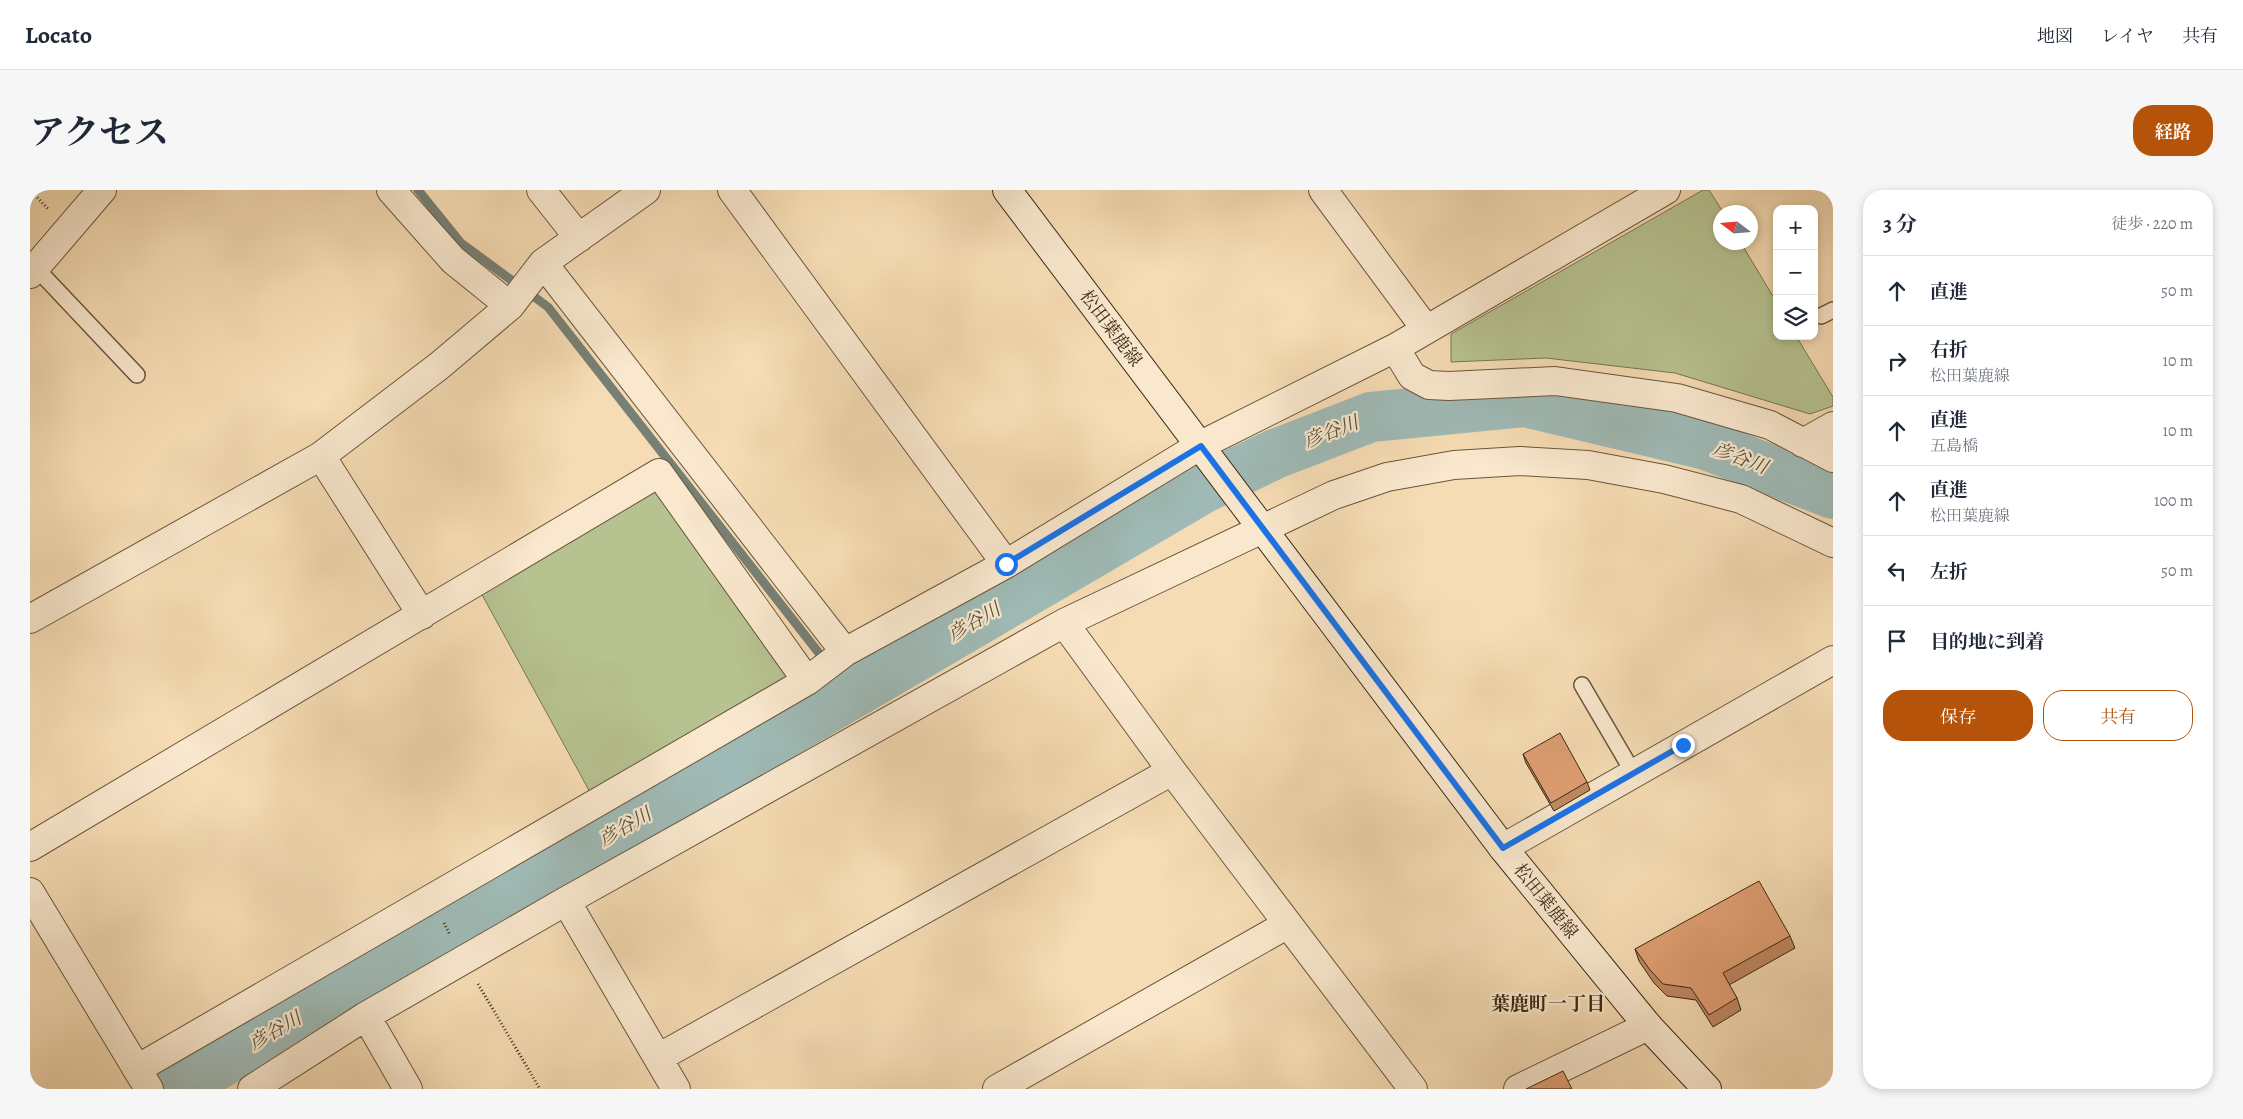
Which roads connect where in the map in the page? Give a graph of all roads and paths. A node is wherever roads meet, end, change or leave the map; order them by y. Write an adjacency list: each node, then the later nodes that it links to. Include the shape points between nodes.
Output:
1 (102, 190): 11 (street)
2 (391, 190): 12 (street, via 454,260)
3 (541, 190): 9 (street)
4 (646, 190): 9 (street)
5 (732, 190): 23 (street)
6 (1007, 190): 19 (street, 松田葉鹿線)
7 (1323, 190): 13 (street)
8 (1666, 190): 13 (street)
9 (579, 238): 10 (street)
10 (543, 263): 12 (street); 27 (street)
11 (32, 271): 15 (lane)
12 (510, 306): 18 (street, via 439,366)
13 (1425, 328): 14 (street)
14 (1395, 348): 17 (street, via 1412,376 1429,385 1556,380 1677,398 1770,425); 19 (street)
15 (138, 375)
16 (1833, 426): 17 (street)
17 (1803, 443): 20 (street)
18 (321, 456): 24 (street); 25 (street)
19 (1208, 456): 21 (street, 松田葉鹿線); 23 (street)
20 (1833, 458)
21 (1256, 521): 22 (street, via 1388,477 1454,465 1520,460 1588,465 1664,479 1741,499); 26 (street); 34 (street, 松田葉鹿線)
22 (1833, 543)
23 (1006, 564): 27 (street)
24 (422, 616): 29 (street, via 659,474); 33 (street)
25 (30, 619)
26 (1064, 623): 31 (street); 36 (street)
27 (845, 652): 29 (street)
28 (1833, 660): 32 (street)
29 (807, 681): 43 (street)
30 (1582, 685): 32 (lane)
31 (1172, 771): 38 (street); 42 (street)
32 (1634, 774): 34 (street)
33 (30, 848)
34 (1503, 848): 41 (street, 松田葉鹿線)
35 (30, 892): 43 (street)
36 (566, 901): 39 (street); 42 (street)
37 (440, 917): 39 (path)
38 (1288, 924): 48 (street); 49 (street)
39 (464, 959): 40 (street); 46 (path)
40 (366, 1016): 44 (street); 45 (street)
41 (1648, 1026): 50 (street); 51 (street, 松田葉鹿線)
42 (658, 1058): 47 (street)
43 (144, 1082)
44 (252, 1089)
45 (408, 1089)
46 (540, 1089)
47 (676, 1089)
48 (997, 1089)
49 (1413, 1089)
50 (1518, 1089)
51 (1707, 1089)

